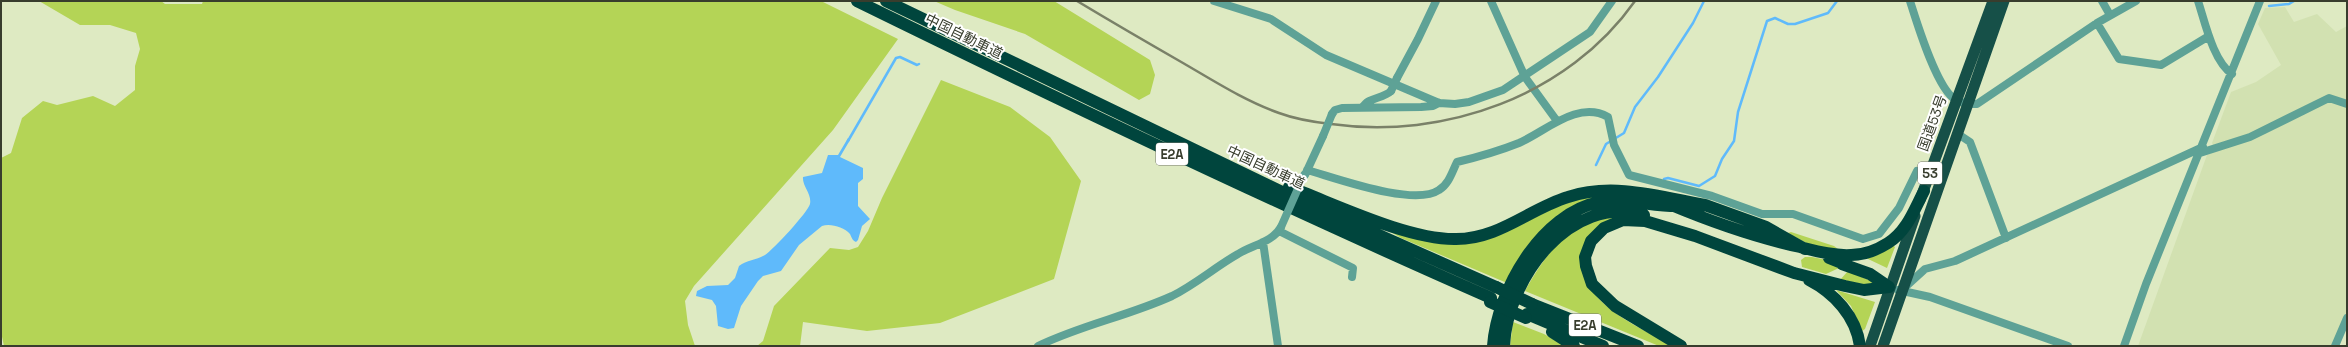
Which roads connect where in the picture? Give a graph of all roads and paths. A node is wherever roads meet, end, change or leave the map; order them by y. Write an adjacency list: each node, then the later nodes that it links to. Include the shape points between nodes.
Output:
1 (857, 1): 47 (highway, 中国自動車道 / E2A, via 1083,112 1374,247)
2 (886, 1): 27 (highway, 中国自動車道 / E2A)
3 (1214, 1): 20 (street, via 1271,19 1326,55)
4 (1436, 1): 23 (street, bridge, via 1390,91 1380,98 1368,101)
5 (1491, 1): 18 (street)
6 (1612, 1): 18 (street, via 1590,32)
7 (1910, 1): 19 (street, via 1930,58 1950,95)
8 (1993, 1): 19 (highway, 国道53号 / 53)
9 (2004, 1): 21 (highway, 国道53号 / 53)
10 (2102, 1): 14 (street)
11 (2136, 1): 14 (street)
12 (2198, 1): 16 (street)
13 (2260, 1): 17 (street)
14 (2110, 15): 15 (street)
15 (2096, 23): 16 (street, via 2119,59 2161,65); 21 (street, via 1977,104)
16 (2209, 36): 17 (street, via 2224,66)
17 (2232, 74): 26 (street)
18 (1525, 77): 20 (street, via 1487,97 1455,104); 24 (street)
19 (1956, 100): 21 (street); 30 (highway, 国道53号 / 53)
20 (1439, 102): 23 (street, via 1433,106 1421,107)
21 (1967, 104): 25 (highway, 国道53号 / 53)
22 (2347, 104): 26 (street, via 2329,98 2250,137)
23 (1363, 107): 29 (street, bridge, via 1335,110)
24 (1557, 121): 28 (street, via 1590,110 1608,117 1614,145 1629,175 1712,196 1762,214 1793,214 1863,239 1879,234 1900,208); 29 (street, via 1519,142 1457,162 1447,183 1430,195 1394,193)
25 (1958, 134): 37 (street, via 1970,142); 46 (highway, 国道53号 / 53)
26 (2202, 150): 37 (street); 62 (street, via 2146,284)
27 (1204, 154): 31 (highway, via 1407,231 1445,239 1468,239 1490,234 1554,202 1579,194 1619,190); 47 (highway, 中国自動車道 / E2A)
28 (1917, 171)
29 (1306, 172): 36 (street, bridge)
30 (1924, 191): 40 (highway, via 1902,231 1881,248 1850,256); 45 (highway, 国道53号 / 53)
31 (1643, 204): 32 (highway); 33 (highway); 34 (highway); 35 (highway); 52 (highway, via 1600,202 1575,211 1553,226 1532,250 1508,290 1496,323); 53 (highway, via 1593,214 1561,233 1538,259 1521,288 1510,314)
32 (1674, 206): 33 (highway); 35 (highway); 40 (highway, via 1703,212)
33 (1705, 206): 40 (highway, via 1766,227)
34 (1663, 226): 35 (highway); 42 (highway); 57 (highway, via 1635,219 1623,220 1604,228 1587,249 1586,266 1592,284 1605,300)
35 (1698, 227): 39 (highway)
36 (1280, 229): 38 (street); 43 (street, via 1353,268)
37 (2006, 238): 46 (street, via 1955,261 1925,270)
38 (1263, 242): 50 (street, via 1237,254 1198,282 1172,296 1074,330); 51 (street)
39 (1760, 248): 40 (highway); 41 (highway, via 1798,251); 42 (highway); 44 (highway)
40 (1805, 249): 41 (highway)
41 (1849, 266): 45 (highway, via 1870,274)
42 (1794, 273): 44 (highway); 58 (highway, via 1824,289 1841,305 1853,323)
43 (1352, 277)
44 (1828, 281): 45 (highway, via 1864,290)
45 (1889, 287): 46 (street); 59 (highway, 国道53号 / 53)
46 (1902, 291): 60 (highway, 国道53号 / 53); 61 (street, via 1930,297)
47 (1492, 296): 48 (highway, 中国自動車道 / E2A)
48 (1528, 312): 54 (highway); 55 (highway, 中国自動車道 / E2A); 56 (highway, 中国自動車道 / E2A)
49 (2347, 318): 63 (street)
50 (1038, 346)
51 (1278, 346)
52 (1493, 346)
53 (1504, 346)
54 (1574, 346)
55 (1603, 346)
56 (1638, 346)
57 (1680, 346)
58 (1860, 346)
59 (1870, 346)
60 (1883, 346)
61 (2068, 346)
62 (2124, 346)
63 (2335, 346)

